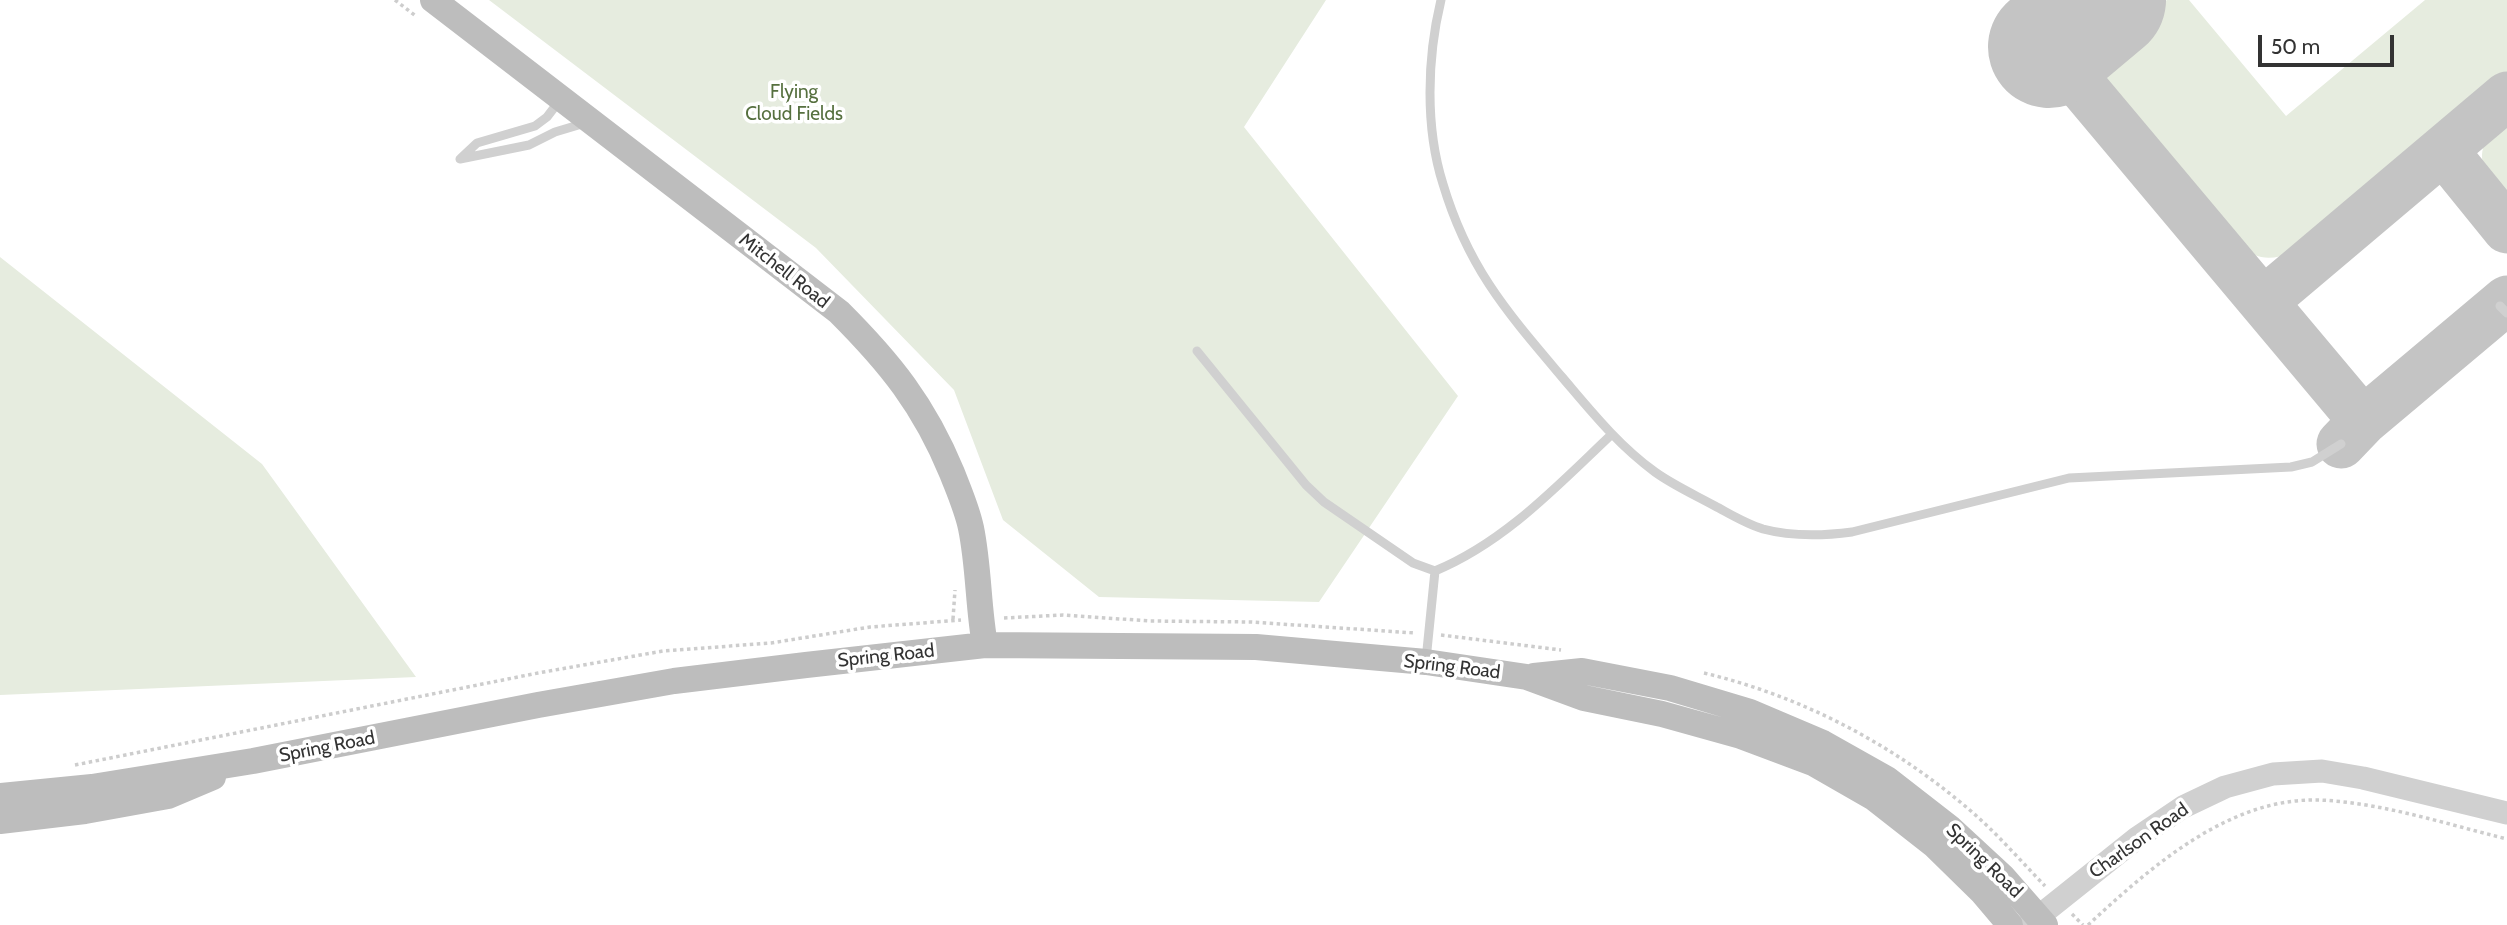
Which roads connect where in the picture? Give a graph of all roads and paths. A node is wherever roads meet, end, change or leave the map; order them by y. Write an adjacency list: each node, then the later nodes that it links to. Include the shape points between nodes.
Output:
1 (395, 0): 3 (path)
2 (1441, 0): 7 (lane, via 1430,101 1442,182 1454,218 1470,255 1506,311)
3 (425, 8): 4 (main road, Mitchell Road)
4 (561, 99): 5 (main road, Mitchell Road); 5 (lane, via 535,126 477,143 460,159 529,145)
5 (590, 121): 12 (main road, Mitchell Road, via 839,312 901,379 944,452 960,493 971,528)
6 (1198, 351): 9 (lane, via 1324,502 1413,563)
7 (1611, 435): 8 (lane, via 1657,473 1740,519 1803,536 1852,532 2069,478 2291,467 2312,462); 9 (lane, via 1517,523)
8 (2341, 444)
9 (1435, 571): 13 (lane)
10 (955, 583): 11 (path)
11 (953, 619): 12 (path); 19 (path, via 772,643 663,651)
12 (982, 633): 13 (path, via 1063,615); 15 (main road, Spring Road, via 1256,647); 18 (main road, Spring Road, via 674,681)
13 (1429, 634): 14 (path); 15 (lane)
14 (1568, 650)
15 (1426, 662): 17 (main road, Spring Road)
16 (1694, 671): 24 (path, via 1814,710 1925,775 1966,807)
17 (1527, 677): 24 (main road, Spring Road, via 1582,671 1670,688 1750,712 1823,743 1887,779 1950,828); 25 (main road, Spring Road, via 1584,698 1741,736 1813,763 1874,798 1934,845)
18 (253, 761): 20 (main road, Spring Road, via 92,787); 22 (main road, Spring Road, via 168,796)
19 (74, 765)
20 (0, 796)
21 (2507, 813): 24 (street, Charlson Road, via 2322,771 2273,774 2225,787 2183,807 2137,838)
22 (0, 821)
23 (2507, 839): 27 (path, via 2374,806 2318,800 2274,804 2200,833)
24 (2042, 916): 26 (path)
25 (2010, 925)
26 (2083, 925)
27 (2088, 925)

